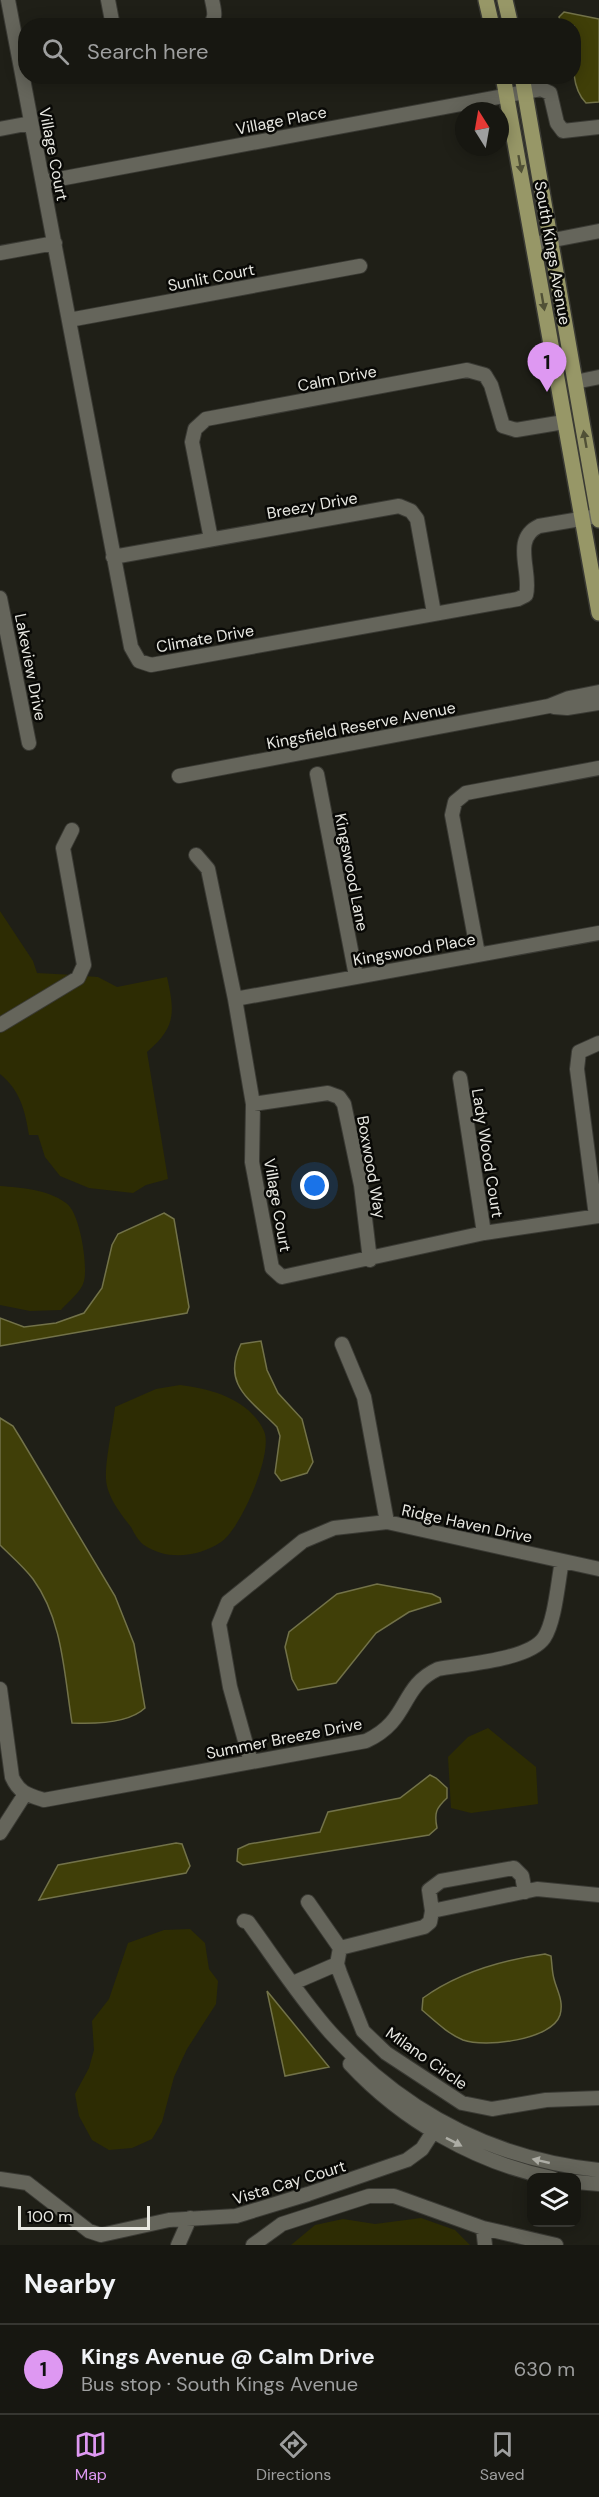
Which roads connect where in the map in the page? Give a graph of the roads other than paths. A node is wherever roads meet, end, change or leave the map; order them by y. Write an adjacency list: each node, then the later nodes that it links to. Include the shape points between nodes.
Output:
1 (8, 0): 10 (street, Village Court)
2 (108, 0): 6 (street)
3 (212, 0): 7 (street)
4 (486, 0): 8 (main road)
5 (505, 0): 9 (main road)
6 (111, 18)
7 (211, 18)
8 (490, 18)
9 (509, 18)
10 (18, 41)
11 (26, 84): 15 (street, Village Court)
12 (505, 84): 14 (main road, South Kings Avenue)
13 (523, 84): 14 (street, Village Place); 16 (street, via 550,93 557,123 563,131); 20 (main road, South Kings Avenue)
14 (507, 95): 18 (street, Village Place); 22 (main road, South Kings Avenue, one-way to 22)
15 (31, 123): 17 (street); 18 (street, Village Court)
16 (599, 127)
17 (0, 129)
18 (43, 182): 21 (street, Village Court)
19 (599, 231): 20 (street)
20 (550, 240): 22 (street); 27 (main road, South Kings Avenue)
21 (55, 243): 23 (street); 25 (street, Climate Drive)
22 (533, 244): 28 (main road, South Kings Avenue, one-way to 28)
23 (0, 254)
24 (360, 266): 25 (street, Sunlit Court)
25 (69, 320): 32 (street, Climate Drive)
26 (599, 377): 27 (street)
27 (575, 382): 30 (main road, South Kings Avenue, one-way to 27)
28 (564, 422): 29 (main road, South Kings Avenue); 31 (street, Calm Drive, via 516,430 503,426 485,375 467,370 206,419 195,429 192,442)
29 (581, 518): 30 (street, Climate Drive); 34 (main road, South Kings Avenue); 35 (street, Climate Drive, via 539,526 525,537 526,595)
30 (599, 518)
31 (211, 539): 32 (street, Breezy Drive); 35 (street, Breezy Drive, via 399,506 417,519)
32 (113, 557): 35 (street, Climate Drive, via 130,647 145,664)
33 (0, 598): 39 (street, Lakeview Drive)
34 (599, 612)
35 (434, 614)
36 (599, 692): 38 (street, Kingsfield Reserve Avenue)
37 (599, 703): 38 (street, Kingsfield Reserve Avenue, via 567,708)
38 (549, 706): 42 (street, Kingsfield Reserve Avenue)
39 (29, 743)
40 (599, 768): 46 (street, via 466,793 455,802 452,816)
41 (317, 774): 47 (street, Kingswood Lane)
42 (179, 776)
43 (72, 830): 49 (street, via 63,848 84,965 78,978)
44 (196, 855): 48 (street, Village Court, via 208,869)
45 (599, 933): 46 (street, Kingswood Place)
46 (478, 954): 47 (street, Kingswood Place)
47 (356, 976): 48 (street, Kingswood Place)
48 (235, 999): 52 (street, Village Court)
49 (0, 1025)
50 (599, 1043): 53 (street, via 579,1052 577,1069)
51 (460, 1078): 54 (street, Lady Wood Court)
52 (253, 1104): 55 (street, Boxwood Way, via 328,1093 339,1097 344,1104 362,1185); 55 (street, Village Court, via 252,1162 272,1268 282,1277)
53 (598, 1216): 54 (street, Village Court)
54 (484, 1233): 55 (street, Village Court)
55 (370, 1260)
56 (342, 1344): 57 (street, via 364,1397)
57 (387, 1522): 58 (street, Ridge Haven Drive); 61 (street, Ridge Haven Drive, via 334,1528 303,1541 228,1602 219,1634)
58 (562, 1561): 59 (street, Ridge Haven Drive); 61 (street, Summer Breeze Drive, via 548,1629 531,1650 426,1674 411,1690 395,1722 366,1741)
59 (599, 1569)
60 (0, 1689): 62 (street, via 12,1777)
61 (250, 1762): 62 (street, Summer Breeze Drive, via 44,1800)
62 (25, 1794): 63 (street)
63 (0, 1833)
64 (525, 1892): 65 (street, via 537,1889); 67 (street); 67 (street, via 522,1876 514,1868 441,1881 429,1890)
65 (599, 1895)
66 (308, 1902): 68 (street)
67 (432, 1911): 68 (street, via 430,1922 424,1927)
68 (340, 1948): 69 (street)
69 (339, 1969): 70 (street); 71 (street, Milano Circle, via 363,2031 386,2053 462,2103 492,2109 546,2100)
70 (296, 1987): 72 (street, via 328,2030 364,2066); 72 (street, via 244,1921 243,1926 340,2054 388,2099)
71 (599, 2098)
72 (437, 2126): 73 (street, one-way to 72, via 519,2156); 74 (street, one-way to 74, via 481,2156); 78 (street, Vista Cay Court, via 422,2149 392,2168 236,2216)
73 (599, 2170)
74 (536, 2173)
75 (0, 2179): 78 (street, Vista Cay Court, via 27,2183 89,2232 101,2235)
76 (581, 2182): 77 (street)
77 (599, 2184)
78 (190, 2218): 80 (street)
79 (483, 2228): 81 (street, via 394,2196 369,2196 282,2224); 82 (street); 83 (street)
80 (178, 2245)
81 (253, 2245)
82 (485, 2245)
83 (556, 2245)

